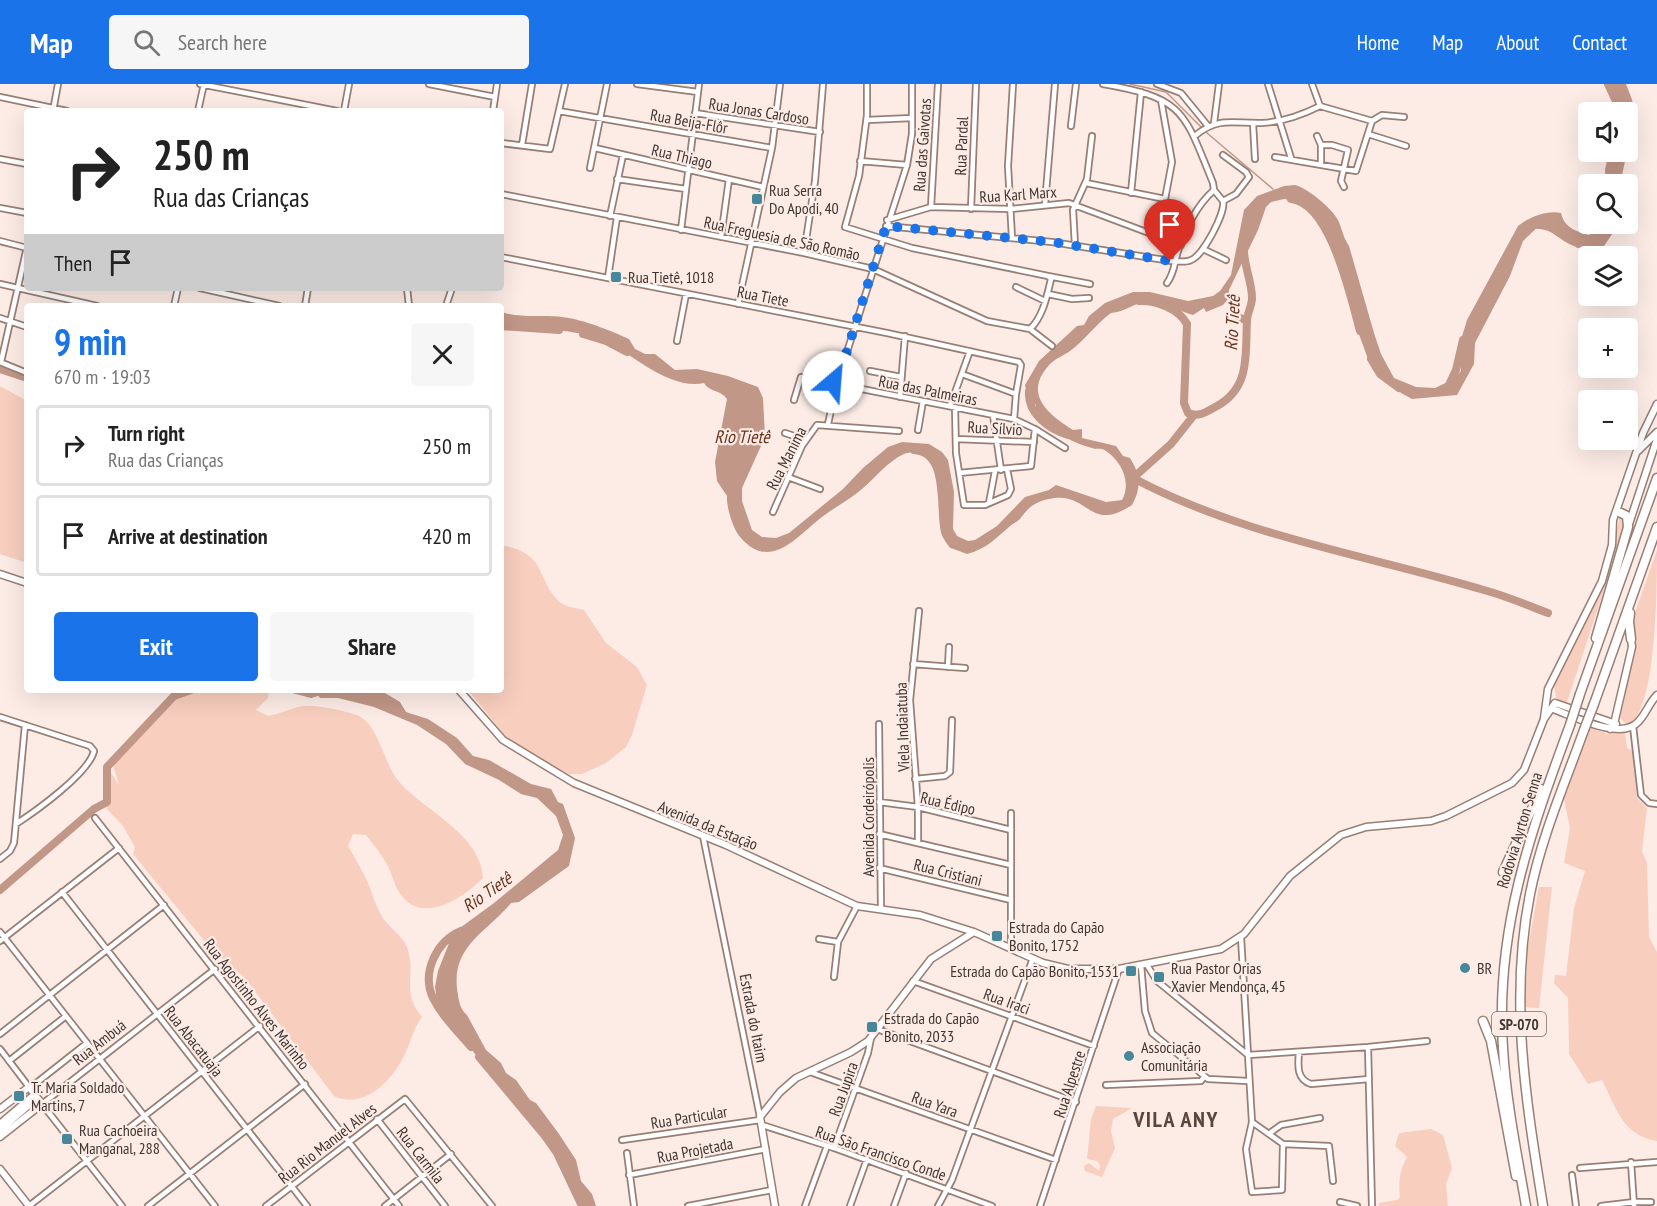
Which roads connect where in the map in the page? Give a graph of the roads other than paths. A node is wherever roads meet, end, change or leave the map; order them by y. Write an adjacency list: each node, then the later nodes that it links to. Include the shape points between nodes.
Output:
1 (58, 84): 34 (street)
2 (203, 84): 35 (street); 36 (street)
3 (349, 84): 37 (street)
4 (429, 84): 30 (street)
5 (497, 84): 30 (street)
6 (532, 84): 58 (street)
7 (566, 84): 39 (street)
8 (607, 84): 43 (street)
9 (637, 84): 26 (street)
10 (699, 84): 26 (street)
11 (780, 84): 49 (street)
12 (823, 84): 51 (street)
13 (867, 84): 44 (street)
14 (912, 84): 41 (street, Rua Manima)
15 (938, 84): 88 (street, Rua das Gaivotas)
16 (976, 84): 90 (street, Rua Pardal)
17 (1013, 84): 91 (street)
18 (1055, 84): 86 (street)
19 (1076, 84): 50 (street)
20 (1103, 84): 27 (street)
21 (1157, 84): 28 (street)
22 (1219, 84): 48 (street)
23 (1268, 84): 45 (street)
24 (1312, 84): 32 (street)
25 (1183, 86): 28 (street)
26 (698, 92): 40 (street)
27 (1141, 92): 31 (street); 83 (street)
28 (1181, 93): 48 (street)
29 (0, 97): 33 (street)
30 (495, 97): 38 (street)
31 (1161, 100): 52 (street, via 1178,110); 83 (street, via 1172,162 1166,198)
32 (1320, 106): 45 (street); 46 (street)
33 (45, 108)
34 (53, 108)
35 (199, 108)
36 (322, 108)
37 (345, 108)
38 (493, 108)
39 (558, 111): 43 (street, Rua Beija-Flôr); 58 (street, via 549,149)
40 (695, 113): 49 (street, Rua Jonas Cardoso); 54 (street)
41 (912, 117): 44 (street); 72 (street, Rua Manima)
42 (1404, 117): 46 (street, via 1382,115)
43 (601, 118): 54 (street, Rua Beija-Flôr); 61 (street)
44 (867, 120): 69 (street)
45 (1281, 120): 47 (street); 66 (street)
46 (1372, 121): 53 (street)
47 (1253, 123): 48 (street); 68 (street)
48 (1209, 125): 52 (street)
49 (775, 126): 51 (street, Rua Jonas Cardoso); 62 (street)
50 (1071, 126)
51 (820, 132): 106 (street)
52 (1197, 134): 82 (street)
53 (1368, 134): 60 (street); 74 (street, via 1356,171)
54 (692, 135): 62 (street, Rua Beija-Flôr); 75 (street)
55 (1092, 136): 78 (street)
56 (1317, 136): 59 (street)
57 (504, 143): 58 (street)
58 (522, 145)
59 (1321, 145): 71 (street); 74 (street, via 1348,150)
60 (1406, 146)
61 (595, 148): 63 (street, Rua Thiago); 73 (street)
62 (772, 148): 79 (street)
63 (623, 155): 75 (street, Rua Thiago); 76 (street)
64 (1223, 155): 85 (street, via 1249,177 1236,194)
65 (1275, 157): 66 (street)
66 (1291, 158): 71 (street)
67 (0, 159): 70 (street)
68 (1255, 159)
69 (860, 161): 72 (street); 99 (street, via 844,226)
70 (24, 163)
71 (1321, 164): 74 (street)
72 (907, 165): 95 (street, Rua Manima)
73 (590, 168)
74 (1345, 169): 80 (street, via 1341,182)
75 (688, 171): 77 (street, Rua Thiago); 81 (street)
76 (617, 178): 81 (street); 93 (street)
77 (729, 179): 79 (street, Rua Thiago); 97 (street)
78 (1086, 183): 83 (street); 87 (street)
79 (763, 187): 101 (street)
80 (1344, 187)
81 (686, 189): 96 (street)
82 (1214, 190): 85 (street); 103 (street, via 1200,202)
83 (1131, 193)
84 (504, 195): 93 (street, Rua Freguesia de São Romão)
85 (1223, 201): 105 (street, via 1223,209)
86 (1045, 204): 87 (street, Rua Karl Marx); 91 (street, Rua Karl Marx)
87 (1075, 204): 102 (street); 103 (street, Rua Karl Marx)
88 (931, 207): 90 (street, Rua Karl Marx); 95 (street, Rua Karl Marx)
89 (0, 208): 92 (street)
90 (972, 209): 91 (street, Rua Karl Marx)
91 (1011, 209): 98 (street)
92 (24, 212)
93 (610, 216): 94 (street, Rua Freguesia de São Romão)
94 (617, 217): 96 (street, Rua Freguesia de São Romão); 113 (street)
95 (886, 223): 98 (street); 99 (street, Rua Manima)
96 (681, 230): 97 (street, Rua Freguesia de São Romão)
97 (721, 237): 101 (street, Rua Freguesia de São Romão)
98 (1012, 238): 102 (street)
99 (881, 240): 111 (street, Rua Manima); 112 (street)
100 (0, 242): 104 (street)
101 (750, 242): 106 (street, Rua Freguesia de São Romão); 128 (street)
102 (1075, 245): 110 (street)
103 (1181, 245): 110 (street)
104 (24, 247)
105 (1203, 249): 108 (street); 110 (street, via 1191,261)
106 (804, 253): 111 (street, Rua Freguesia de São Romão)
107 (504, 258): 113 (street, Rua Tiete)
108 (1226, 260)
109 (24, 261): 118 (street)
110 (1174, 261): 114 (street, via 1174,271)
111 (873, 269): 132 (street, Rua Manima); 133 (street, Rua Freguesia de São Romão, via 987,321)
112 (1049, 277): 116 (street); 123 (street)
113 (608, 278): 122 (street, Rua Tiete)
114 (1167, 283)
115 (0, 284): 118 (street)
116 (1090, 284)
117 (1016, 287): 125 (street)
118 (18, 288): 119 (street); 130 (street)
119 (24, 289)
120 (31, 291): 126 (street)
121 (213, 291): 127 (street)
122 (686, 294): 128 (street, Rua Tiete); 135 (street)
123 (1048, 294): 124 (street); 125 (street)
124 (1089, 298)
125 (1045, 301): 133 (street)
126 (84, 303)
127 (266, 303)
128 (738, 304): 132 (street, Rua Tiete)
129 (0, 318): 130 (street)
130 (11, 322): 131 (street); 138 (street)
131 (24, 326)
132 (856, 327): 134 (street, Rua Tiete); 143 (street, Rua Manima)
133 (1030, 329): 136 (street)
134 (905, 336): 137 (street, Rua Tiete); 142 (street)
135 (677, 341)
136 (1052, 345)
137 (970, 351): 141 (street); 144 (street, Rua Tiete, via 1020,363)
138 (1, 362): 140 (street)
139 (870, 371): 142 (street)
140 (24, 372)
141 (962, 374): 144 (street); 149 (street)
142 (901, 377): 145 (street)
143 (837, 383): 145 (street, Rua das Palmeiras); 146 (street, Rua das Palmeiras, via 800,377); 152 (street, Rua Manima)
144 (1016, 394): 151 (street)
145 (900, 397): 147 (street, Rua das Palmeiras)
146 (794, 400)
147 (923, 401): 149 (street, Rua das Palmeiras); 154 (street)
148 (1657, 404): 164 (street)
149 (953, 406): 150 (street, Rua das Palmeiras); 158 (street)
150 (993, 415): 151 (street, Rua das Palmeiras); 161 (street)
151 (1014, 419): 153 (street, Rua das Palmeiras)
152 (828, 424): 155 (street, Rua Manima); 160 (street, Rua Manima, via 817,425)
153 (1035, 429): 162 (street); 163 (street, Rua das Palmeiras)
154 (918, 430)
155 (899, 431)
156 (1657, 432): 164 (street)
157 (785, 433): 160 (street)
158 (956, 439): 161 (street, Rua Sílvio); 166 (street)
159 (1657, 439): 171 (street)
160 (806, 440): 167 (street, Rua Manima)
161 (996, 440): 162 (street, Rua Sílvio); 165 (street)
162 (1034, 442): 165 (street, via 1031,466)
163 (1065, 448)
164 (1635, 454): 174 (street)
165 (1001, 470): 166 (street); 170 (street); 170 (street, via 1010,494)
166 (959, 473): 170 (street, via 964,505)
167 (788, 477): 169 (street); 172 (street, Rua Manima)
168 (1657, 478): 184 (highway, Rodovia Ayrton Senna / SP-070)
169 (820, 489)
170 (987, 504)
171 (1635, 507): 173 (street); 175 (street)
172 (772, 512)
173 (1621, 513): 174 (street); 175 (highway, via 1627,516)
174 (1612, 519): 188 (street, via 1612,545 1602,581)
175 (1628, 527): 184 (highway, via 1600,616)
176 (1657, 527): 181 (highway, Rodovia Ayrton Senna / SP-070)
177 (1657, 535): 182 (highway, via 1630,614)
178 (0, 574): 179 (street)
179 (24, 582)
180 (919, 611): 185 (street, Viela Indaiatuba)
181 (1617, 639): 182 (highway, via 1623,635); 332 (highway, Rodovia Ayrton Senna / SP-070, bridge, via 1536,869 1521,945 1521,1060)
182 (1631, 639): 193 (street)
183 (949, 647): 186 (street)
184 (1596, 650): 202 (highway, Rodovia Ayrton Senna / SP-070, bridge)
185 (913, 664): 186 (street); 203 (street, Viela Indaiatuba, via 910,700)
186 (948, 667): 187 (street)
187 (964, 668)
188 (1552, 682): 191 (street); 192 (street)
189 (462, 693): 212 (street, Avenida da Estação, via 503,740 555,773)
190 (1657, 695): 201 (street)
191 (1546, 697): 192 (street); 195 (street)
192 (1554, 706): 195 (street); 197 (street); 200 (street)
193 (1617, 710): 197 (street); 200 (street)
194 (0, 717): 199 (street)
195 (1544, 719): 226 (street, via 1524,770 1512,783 1439,819 1366,827 1341,835 1290,876)
196 (952, 720): 203 (street, via 950,772)
197 (1602, 720): 200 (street)
198 (879, 724): 204 (street, Avenida Cordeirópolis)
199 (25, 725): 209 (street); 209 (street, via 93,749 91,759 81,770)
200 (1612, 726): 201 (street)
201 (1633, 726): 205 (street, via 1641,795 1648,803)
202 (1554, 768): 218 (highway); 331 (highway, Rodovia Ayrton Senna / SP-070, via 1513,898 1503,974 1504,1074)
203 (915, 779): 206 (street, Viela Indaiatuba)
204 (879, 802): 206 (street, Rua Édipo); 211 (street, Avenida Cordeirópolis)
205 (1657, 804)
206 (918, 807): 210 (street, Rua Édipo); 213 (street, Viela Indaiatuba)
207 (1011, 813): 210 (street)
208 (95, 818): 214 (street, Rua Agostinho Alves Marinho)
209 (16, 824): 215 (street, via 13,847)
210 (1011, 830): 216 (street)
211 (879, 834): 213 (street); 217 (street, Avenida Cordeirópolis)
212 (703, 836): 222 (street, Avenida da Estação); 273 (street, Estrada do Itaim)
213 (918, 843): 216 (street)
214 (119, 848): 219 (street); 221 (street, Rua Agostinho Alves Marinho)
215 (0, 859)
216 (1011, 865): 220 (street)
217 (879, 868): 220 (street, Rua Cristiani); 223 (street, Avenida Cordeirópolis)
218 (1503, 872)
219 (62, 892): 227 (street); 231 (street, Rua Abacatuaja)
220 (1011, 900): 230 (street)
221 (164, 905): 231 (street); 234 (street, Rua Agostinho Alves Marinho)
222 (857, 906): 223 (street, Avenida da Estação); 229 (street)
223 (881, 909): 225 (street, Avenida da Estação, via 920,915)
224 (0, 932): 227 (street)
225 (974, 932): 230 (street, Avenida da Estação); 237 (street, via 942,950)
226 (1241, 937): 233 (street, Avenida da Estação, via 1209,953); 253 (street)
227 (2, 939): 238 (street)
228 (819, 939): 229 (street)
229 (838, 942): 236 (street)
230 (1011, 948): 232 (street, Avenida da Estação)
231 (107, 950): 238 (street); 239 (street, Rua Abacatuaja)
232 (1033, 958): 235 (street, Avenida da Estação, via 1068,969); 240 (street)
233 (1144, 965): 235 (street, Avenida da Estação); 253 (street, via 1157,981); 259 (street, via 1149,1027)
234 (215, 969): 239 (street, Rua Ambuá); 243 (street, Rua Agostinho Alves Marinho)
235 (1119, 969): 249 (street, Rua Alpestre)
236 (834, 977)
237 (912, 981): 240 (street, Rua Iraci); 244 (street)
238 (50, 995): 241 (street); 245 (street)
239 (158, 1014): 254 (street, Rua Ambuá); 256 (street, Rua Abacatuaja)
240 (1011, 1015): 249 (street, Rua Iraci); 258 (street)
241 (66, 1016): 248 (street); 255 (street)
242 (1483, 1021): 331 (highway, via 1491,1041 1510,1150)
243 (260, 1026): 256 (street); 262 (street, Rua Agostinho Alves Marinho)
244 (877, 1029): 246 (street); 258 (street)
245 (0, 1034)
246 (871, 1038): 257 (street, via 851,1052); 264 (street, Rua Jupira)
247 (1427, 1041): 250 (street)
248 (87, 1043): 254 (street); 265 (street)
249 (1094, 1046): 266 (street, Rua Alpestre)
250 (1368, 1047): 252 (street); 260 (street)
251 (0, 1050): 255 (street)
252 (1299, 1052): 253 (street); 260 (street, via 1299,1073 1305,1082)
253 (1248, 1055): 261 (street)
254 (100, 1059): 268 (street, Rua Ambuá); 270 (street)
255 (9, 1061): 265 (street)
256 (202, 1071): 270 (street); 276 (street, Rua Abacatuaja)
257 (807, 1071): 264 (street, Rua Yara); 273 (street, via 780,1092)
258 (991, 1071): 266 (street); 277 (street)
259 (1204, 1077): 261 (street); 263 (street, via 1201,1081)
260 (1369, 1079): 330 (street)
261 (1248, 1081): 274 (street)
262 (305, 1084): 276 (street); 282 (street, Rua Agostinho Alves Marinho)
263 (1106, 1085)
264 (855, 1089): 277 (street, Rua Yara); 285 (street, Rua Jupira)
265 (31, 1090): 267 (street); 268 (street); 269 (street)
266 (1076, 1102): 290 (street, Rua Alpestre)
267 (28, 1103): 268 (street); 275 (street); 278 (street)
268 (42, 1103): 280 (street, Rua Ambuá); 291 (street)
269 (0, 1109)
270 (145, 1116): 291 (street); 296 (street)
271 (1320, 1118): 279 (street, via 1281,1125)
272 (378, 1119): 282 (street, Rua Rio Manuel Alves); 288 (street, Rua Rio Manuel Alves, via 403,1099 408,1100); 300 (street, Rua Carmila)
273 (761, 1121): 281 (street, Rua Particular); 284 (street, Rua São Francisco Conde); 286 (street, Estrada do Itaim)
274 (1252, 1122): 279 (street); 283 (street, via 1246,1149 1252,1192 1282,1190)
275 (0, 1124)
276 (247, 1128): 296 (street); 302 (street, Rua Abacatuaja)
277 (969, 1129): 290 (street, Rua Yara); 303 (street)
278 (0, 1130)
279 (1270, 1133): 283 (street)
280 (0, 1137)
281 (622, 1140)
282 (349, 1141): 302 (street, Rua Rio Manuel Alves); 305 (street, Rua Agostinho Alves Marinho)
283 (1283, 1144): 301 (street, via 1329,1146)
284 (827, 1146): 285 (street, Rua São Francisco Conde); 323 (street)
285 (834, 1148): 289 (street, Rua São Francisco Conde)
286 (766, 1149): 298 (street, Rua Projetada); 304 (street, Estrada do Itaim)
287 (627, 1153): 298 (street)
288 (451, 1154): 300 (street); 319 (street)
289 (867, 1159): 297 (street, Rua São Francisco Conde); 324 (street)
290 (1056, 1160): 328 (street, Rua Alpestre)
291 (87, 1161): 310 (street); 311 (street)
292 (1630, 1162): 293 (street); 294 (street); 308 (street)
293 (1657, 1162)
294 (1580, 1168)
295 (0, 1169): 310 (street)
296 (190, 1173): 312 (street); 313 (street)
297 (906, 1173): 303 (street, Rua São Francisco Conde); 325 (street)
298 (629, 1175): 320 (street)
299 (1572, 1175): 333 (street)
300 (422, 1177): 305 (street); 318 (street, Rua Carmila)
301 (1333, 1181)
302 (292, 1186): 314 (street, Rua Rio Manuel Alves); 315 (street, Rua Abacatuaja)
303 (947, 1188): 309 (street, Rua São Francisco Conde); 326 (street)
304 (772, 1190): 321 (street); 322 (street, Estrada do Itaim)
305 (394, 1199): 316 (street); 317 (street, Rua Agostinho Alves Marinho)
306 (1340, 1202): 329 (street)
307 (1651, 1202): 308 (street)
308 (1634, 1204): 334 (street)
309 (985, 1205): 327 (street, Rua São Francisco Conde)
310 (29, 1206)
311 (122, 1206)
312 (148, 1206)
313 (215, 1206)
314 (266, 1206)
315 (307, 1206)
316 (385, 1206)
317 (399, 1206)
318 (445, 1206)
319 (492, 1206)
320 (634, 1206)
321 (688, 1206)
322 (775, 1206)
323 (805, 1206)
324 (850, 1206)
325 (894, 1206)
326 (938, 1206)
327 (992, 1206)
328 (1040, 1206)
329 (1357, 1206)
330 (1372, 1206)
331 (1525, 1206)
332 (1543, 1206)
333 (1576, 1206)
334 (1601, 1206)

